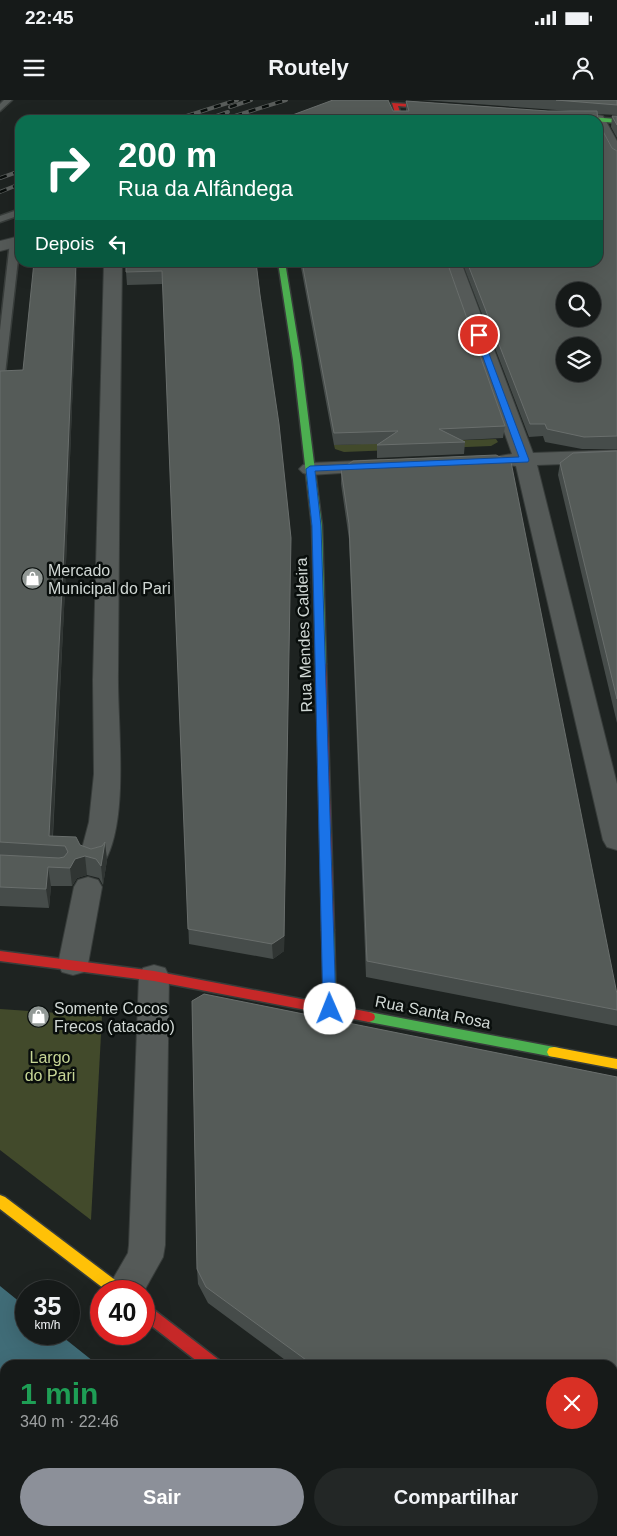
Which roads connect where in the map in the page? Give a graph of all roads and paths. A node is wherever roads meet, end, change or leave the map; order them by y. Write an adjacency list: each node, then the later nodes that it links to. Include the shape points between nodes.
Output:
1 (8, 100): 3 (lane)
2 (452, 108): 4 (main road, via 390,104)
3 (0, 109)
4 (397, 115)
5 (603, 120): 6 (main road)
6 (617, 121)
7 (603, 128): 8 (street)
8 (617, 155)
9 (15, 214): 10 (lane)
10 (0, 219)
11 (12, 243): 15 (lane)
12 (113, 267): 22 (street, via 105,680 107,774 103,822)
13 (282, 267): 20 (main road, Rua Mendes Caldeira)
14 (454, 267): 17 (street)
15 (0, 374)
16 (617, 456): 17 (street)
17 (524, 460): 18 (street); 21 (street)
18 (491, 461)
19 (403, 465): 20 (street)
20 (310, 469): 27 (main road, Rua Mendes Caldeira, via 317,526)
21 (617, 840)
22 (94, 856)
23 (88, 887): 25 (street)
24 (0, 956): 25 (main road)
25 (73, 964): 26 (main road)
26 (154, 976): 27 (main road, Rua Santa Rosa); 31 (street, via 147,1245 145,1258)
27 (330, 1009): 28 (main road, Rua Santa Rosa)
28 (617, 1064)
29 (0, 1201): 30 (main road)
30 (104, 1280)
31 (131, 1280)
32 (155, 1319): 33 (main road)
33 (208, 1360)

